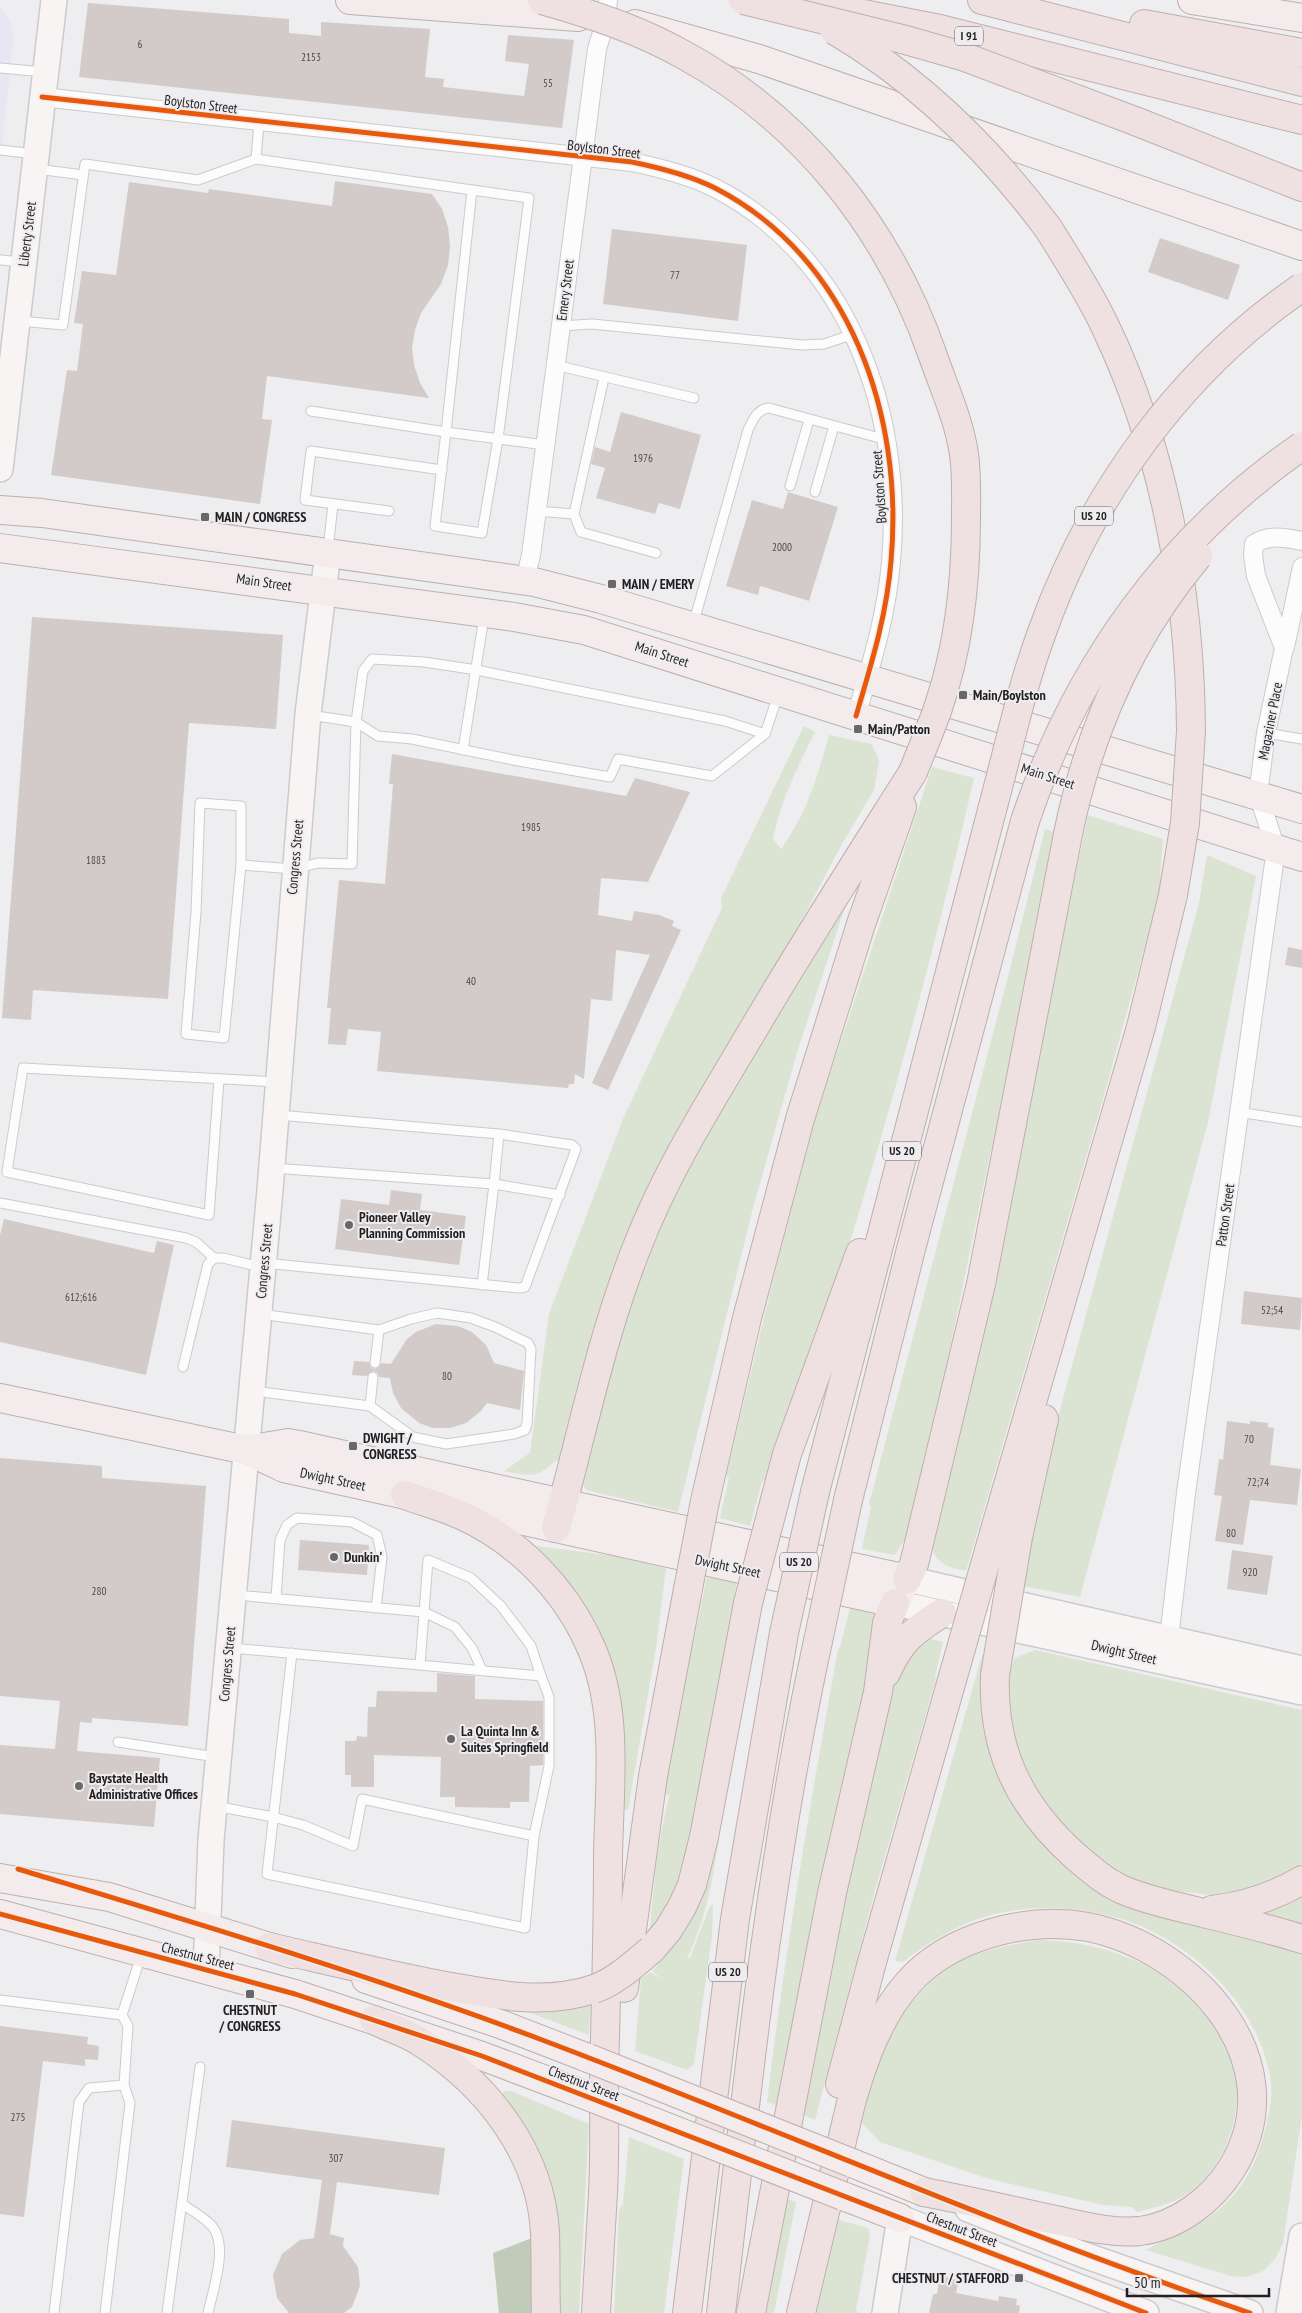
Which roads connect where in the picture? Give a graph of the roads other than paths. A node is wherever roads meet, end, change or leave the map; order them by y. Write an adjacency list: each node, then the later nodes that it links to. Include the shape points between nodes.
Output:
1 (54, 0): 16 (main road, Liberty Street)
2 (350, 0): 10 (main road)
3 (542, 0): 75 (highway, bridge, via 595,16 654,40 714,73 766,110 816,158 860,211 912,300 952,409 964,454 966,496 965,567 955,639 939,706)
4 (743, 0): 26 (highway, bridge, via 955,53)
5 (776, 0): 107 (highway, bridge, via 853,41 917,87 989,155 1048,228 1093,302 1142,417 1172,535 1180,582 1188,644 1191,730 1185,823 1173,895 1148,1004 1076,1250)
6 (792, 0): 19 (highway, I 91, via 940,29)
7 (982, 0): 13 (highway)
8 (995, 0): 13 (highway)
9 (1192, 0): 12 (main road)
10 (523, 6): 11 (main road)
11 (607, 10): 22 (street, Emery Street, via 597,48); 28 (main road, via 646,26 759,59)
12 (1302, 18)
13 (1155, 35): 14 (highway); 17 (highway)
14 (1302, 53)
15 (0, 68): 16 (lane)
16 (45, 72): 18 (main road, Liberty Street)
17 (1302, 82)
18 (42, 97): 20 (street, Boylston Street); 24 (main road, Liberty Street)
19 (1302, 120)
20 (259, 122): 22 (street, Boylston Street); 23 (lane)
21 (0, 150): 24 (lane)
22 (583, 156): 32 (street, Emery Street); 33 (street, Boylston Street, via 659,168 688,177 736,200 772,226 807,260 838,304)
23 (256, 159): 25 (lane, via 198,180 85,164); 27 (lane)
24 (35, 161): 25 (lane); 29 (main road, Liberty Street)
25 (83, 175): 31 (lane, via 63,325)
26 (1302, 188)
27 (472, 190): 40 (lane); 41 (lane, via 529,198)
28 (1302, 246)
29 (12, 261): 31 (main road, Liberty Street)
30 (1302, 287): 89 (highway, US 20, bridge, via 1229,346 1182,393 1138,449 1097,511 1067,569 1041,634)
31 (17, 321): 46 (main road, Liberty Street)
32 (560, 326): 33 (lane, via 592,324 802,345 824,344); 34 (street, Emery Street)
33 (854, 334): 42 (street, Boylston Street, via 875,391)
34 (555, 365): 35 (lane); 43 (street, Emery Street)
35 (604, 378): 36 (lane); 54 (lane)
36 (694, 398)
37 (311, 411): 40 (lane)
38 (809, 420): 39 (lane); 48 (lane); 63 (lane, via 769,408 756,415 748,430)
39 (834, 426): 42 (lane); 49 (lane)
40 (446, 432): 41 (lane); 47 (lane)
41 (498, 439): 43 (lane); 47 (lane, via 482,533 435,526)
42 (887, 440): 66 (street, Boylston Street, via 893,503 891,563 882,620)
43 (545, 445): 53 (street, Emery Street)
44 (1302, 446): 157 (highway, US 20, bridge, via 1210,521 1168,564 1133,608 1097,662 1066,718 1025,820 909,1254 848,1500 818,1640 768,1924)
45 (1302, 453): 108 (highway, bridge, via 1204,548 1174,587 1138,640 1094,736 1068,834 981,1284 914,1564)
46 (0, 469)
47 (442, 470): 50 (lane, via 311,451 305,500)
48 (790, 486)
49 (815, 492)
50 (333, 504): 52 (lane); 57 (lane)
51 (0, 510): 57 (main road)
52 (389, 511)
53 (536, 511): 54 (lane); 60 (street, Emery Street)
54 (574, 514): 58 (lane, via 581,532)
55 (1302, 541): 64 (street, via 1275,537 1260,540 1253,549 1256,576)
56 (0, 548): 61 (main road, Main Street)
57 (328, 552): 60 (main road); 61 (main road, Congress Street)
58 (656, 553)
59 (1302, 567): 64 (street, Magaziner Place)
60 (525, 580): 63 (main road)
61 (322, 590): 62 (main road, Main Street); 68 (main road, Congress Street)
62 (484, 613): 65 (lane); 67 (main road, Main Street, via 584,630)
63 (693, 627): 66 (main road)
64 (1284, 648): 71 (street, Magaziner Place)
65 (477, 670): 70 (lane, via 372,659 362,671); 72 (lane, via 725,720); 74 (lane)
66 (867, 678): 69 (street, Boylston Street); 76 (main road)
67 (779, 691): 69 (main road, Main Street); 72 (lane)
68 (308, 714): 70 (lane); 81 (main road, Congress Street)
69 (856, 716): 78 (main road, Main Street)
70 (356, 722): 74 (lane, via 378,736 412,738); 81 (lane, via 352,864 318,863)
71 (1266, 733): 73 (lane); 76 (street, Magaziner Place)
72 (765, 734): 74 (lane, via 712,776 618,759 610,777)
73 (1302, 739)
74 (463, 750)
75 (913, 772): 106 (highway, via 706,1106 663,1187 617,1302); 145 (highway, bridge, via 893,839 858,933 795,1138 746,1318 705,1502 647,1812)
76 (1258, 794): 77 (main road); 78 (street, Patton Street)
77 (1302, 808)
78 (1276, 849): 79 (main road, Main Street); 84 (street, Patton Street)
79 (1302, 857)
80 (241, 865): 80 (lane, via 241,806 200,803 196,912 186,1034 224,1038); 81 (lane)
81 (294, 869): 83 (main road, Congress Street)
82 (219, 1079): 82 (lane, via 23,1068 7,1172 209,1215); 83 (lane)
83 (278, 1082): 85 (main road, Congress Street)
84 (1238, 1112): 86 (lane); 115 (street, Patton Street)
85 (276, 1115): 87 (lane); 88 (main road, Congress Street)
86 (1302, 1122)
87 (499, 1134): 90 (lane); 91 (lane, via 572,1144 576,1148)
88 (272, 1168): 90 (lane); 94 (main road, Congress Street)
89 (897, 1172): 137 (highway, bridge, via 849,1281 788,1454 748,1603 692,1885 682,1907 651,1950 602,1987 558,1997 513,1998); 156 (highway, US 20, bridge, via 815,1492 784,1634 735,1919)
90 (494, 1184): 91 (lane); 95 (lane)
91 (560, 1195): 95 (lane, via 525,1287)
92 (0, 1203): 93 (lane, via 186,1238 196,1242)
93 (214, 1258): 94 (lane); 99 (lane, via 208,1264)
94 (263, 1266): 95 (lane); 96 (main road, Congress Street)
95 (482, 1285)
96 (259, 1314): 97 (lane); 101 (main road, Congress Street)
97 (378, 1330): 98 (lane); 103 (lane, via 437,1313 471,1318 528,1343 532,1355 527,1424 525,1430 514,1434 446,1444 413,1437)
98 (375, 1363)
99 (183, 1367)
100 (374, 1377): 103 (lane)
101 (251, 1391): 103 (lane); 104 (main road, Congress Street)
102 (0, 1398): 104 (main road, Dwight Street)
103 (370, 1406)
104 (246, 1450): 105 (main road, Dwight Street, via 284,1468); 106 (main road, Dwight Street, via 288,1443); 109 (main road, Congress Street)
105 (405, 1495): 106 (main road, Dwight Street); 145 (highway, via 462,1515 521,1554 570,1608 598,1666 607,1711 610,1750)
106 (560, 1515): 108 (main road, Dwight Street); 111 (main road, Dwight Street)
107 (1006, 1535): 133 (highway, bridge, via 995,1675 995,1719 1002,1750 1019,1788 1046,1827 1082,1861 1121,1889); 159 (highway, bridge, via 952,1680 855,2027 807,2228)
108 (907, 1579): 111 (main road); 115 (main road, Dwight Street)
109 (233, 1595): 110 (lane); 116 (main road, Congress Street)
110 (276, 1598): 112 (lane); 112 (lane, via 280,1540 287,1525 297,1518 352,1522 377,1535 382,1557)
111 (895, 1603): 114 (main road, Dwight Street); 122 (highway, via 887,1623)
112 (376, 1608): 113 (lane)
113 (424, 1612): 118 (lane); 120 (lane, via 455,1627 472,1648); 121 (lane, via 428,1560 471,1578 501,1606 531,1646)
114 (942, 1613): 122 (highway, via 902,1643); 123 (main road, Dwight Street)
115 (1169, 1638): 119 (main road, Dwight Street)
116 (228, 1648): 117 (lane); 125 (main road, Congress Street)
117 (292, 1653): 118 (lane); 127 (lane)
118 (420, 1665): 120 (lane)
119 (1302, 1669)
120 (482, 1670): 121 (lane)
121 (541, 1676): 128 (lane, via 549,1697 549,1766)
122 (878, 1692): 158 (highway, via 832,1893)
123 (1302, 1692)
124 (118, 1742): 125 (lane)
125 (219, 1757): 126 (main road, Congress Street)
126 (214, 1806): 127 (lane); 135 (main road, Congress Street)
127 (273, 1817): 128 (lane, via 303,1825 353,1846 362,1799); 128 (lane, via 267,1874 525,1928)
128 (534, 1836)
129 (0, 1864): 132 (main road)
130 (0, 1878): 132 (main road, Chestnut Street)
131 (1302, 1880): 133 (highway, via 1257,1901)
132 (109, 1897): 135 (main road, Chestnut Street)
133 (1200, 1912): 136 (highway)
134 (0, 1914): 138 (main road, Chestnut Street)
135 (207, 1927): 137 (main road, Chestnut Street); 139 (main road, Congress Street)
136 (1302, 1939)
137 (269, 1947): 146 (main road, Chestnut Street, bridge, via 500,2024)
138 (142, 1952): 139 (main road, Chestnut Street); 141 (lane)
139 (206, 1970): 142 (main road, Chestnut Street)
140 (0, 2000): 141 (lane)
141 (122, 2015): 144 (lane, via 128,2026)
142 (374, 2020): 148 (main road, Chestnut Street, bridge, via 482,2056); 154 (highway, via 421,2042 458,2069 491,2103 526,2156 545,2233)
143 (200, 2067): 147 (lane)
144 (124, 2084): 150 (lane, via 89,2088 79,2102); 151 (lane, via 130,2103)
145 (604, 2136): 155 (highway)
146 (924, 2192): 160 (highway, via 1124,2231 1152,2229 1183,2216 1208,2197 1223,2180 1236,2161 1249,2130 1253,2093 1251,2075 1239,2040 1213,2001 1186,1975 1142,1947 1105,1932 1071,1925 1012,1929 969,1940 940,1955 921,1970 898,1997 861,2070); 163 (main road, Chestnut Street, via 1059,2246)
147 (182, 2204): 152 (lane); 153 (lane, via 211,2224 221,2248)
148 (900, 2218): 161 (main road); 162 (main road, Chestnut Street)
149 (1302, 2236): 164 (main road)
150 (54, 2313)
151 (105, 2313)
152 (167, 2313)
153 (208, 2313)
154 (546, 2313)
155 (596, 2313)
156 (687, 2313)
157 (721, 2313)
158 (750, 2313)
159 (792, 2313)
160 (801, 2313)
161 (885, 2313)
162 (1146, 2313)
163 (1250, 2313)
164 (1290, 2313)

